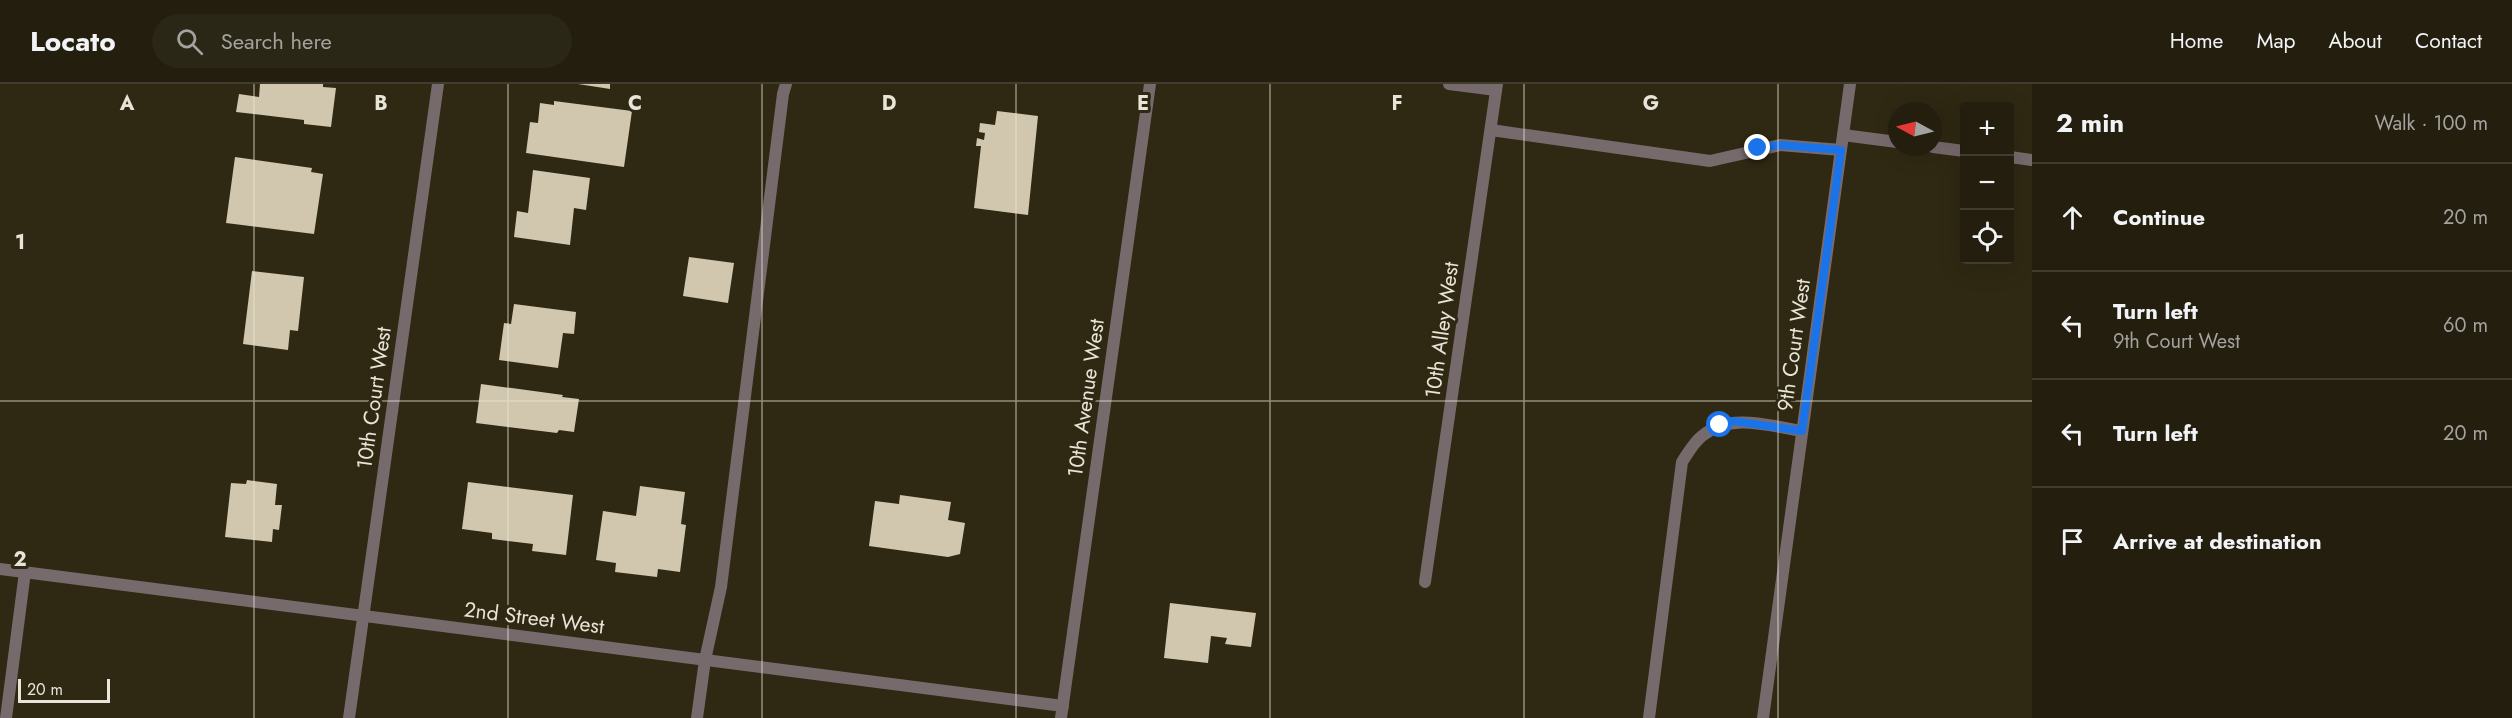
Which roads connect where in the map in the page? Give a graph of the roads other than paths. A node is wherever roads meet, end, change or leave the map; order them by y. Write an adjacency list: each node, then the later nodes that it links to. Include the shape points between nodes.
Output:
1 (438, 84): 19 (street, 10th Court West)
2 (786, 84): 20 (street, via 721,587)
3 (1150, 84): 21 (street, 10th Avenue West)
4 (1449, 84): 6 (street)
5 (1850, 84): 8 (street, 9th Court West)
6 (1497, 87): 7 (street, 10th Alley West)
7 (1491, 130): 11 (street, via 1710,161 1780,145); 18 (street, 10th Alley West)
8 (1843, 135): 9 (street); 11 (street, 9th Court West)
9 (1888, 141)
10 (1942, 148): 12 (street)
11 (1841, 150): 15 (street, 9th Court West)
12 (1960, 150)
13 (2014, 158): 14 (street)
14 (2032, 160)
15 (1802, 431): 25 (street, via 1733,421 1702,436 1682,462); 26 (street, 9th Court West)
16 (0, 568): 17 (street, 2nd Street West)
17 (25, 572): 19 (street, 2nd Street West); 22 (street)
18 (1425, 582)
19 (363, 615): 20 (street, 2nd Street West); 23 (street, 10th Court West)
20 (705, 660): 21 (street, 2nd Street West); 24 (street)
21 (1062, 712)
22 (6, 718)
23 (349, 718)
24 (697, 718)
25 (1649, 718)
26 (1763, 718)

